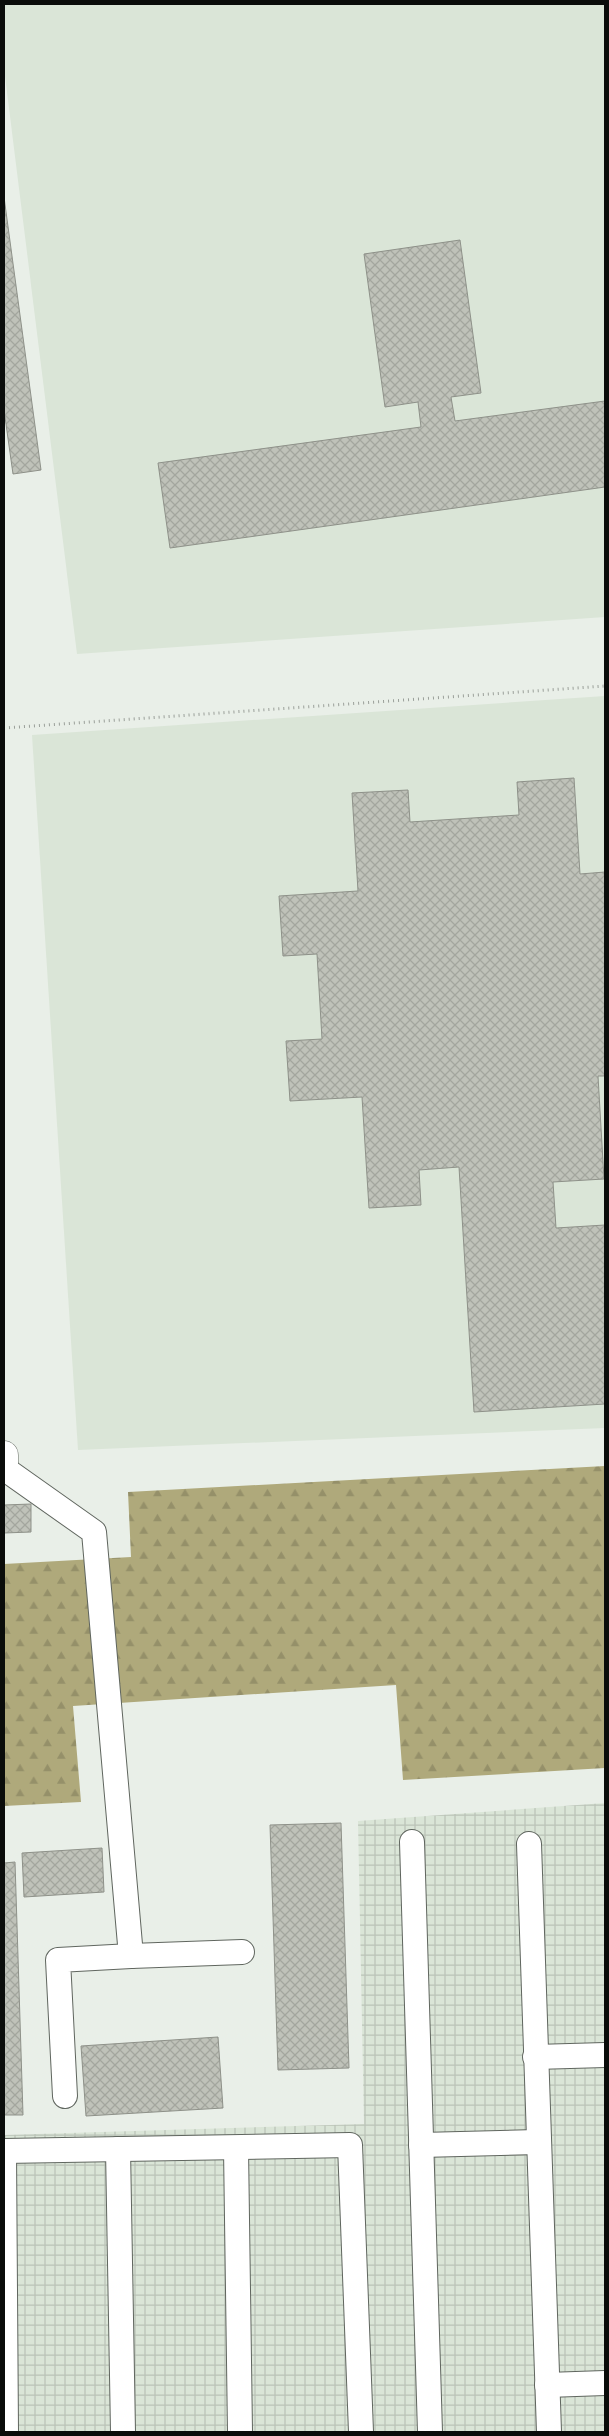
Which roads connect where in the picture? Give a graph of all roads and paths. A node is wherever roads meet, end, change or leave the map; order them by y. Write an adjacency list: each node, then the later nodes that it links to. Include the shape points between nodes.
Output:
1 (605, 686): 2 (path)
2 (4, 728)
3 (4, 1464): 7 (lane, via 94,1532)
4 (412, 1842): 12 (lane)
5 (529, 1844): 9 (lane)
6 (242, 1952): 7 (lane)
7 (131, 1956): 10 (lane, via 58,1960)
8 (605, 2055): 9 (lane)
9 (535, 2057): 11 (lane)
10 (65, 2096)
11 (537, 2142): 12 (lane); 17 (lane)
12 (421, 2145): 22 (lane)
13 (236, 2148): 14 (lane); 20 (lane); 21 (lane, via 350,2145)
14 (118, 2149): 15 (lane); 19 (lane)
15 (4, 2151): 18 (lane)
16 (605, 2383): 17 (lane)
17 (547, 2385): 23 (lane)
18 (6, 2432)
19 (123, 2432)
20 (240, 2432)
21 (360, 2432)
22 (430, 2432)
23 (549, 2432)

